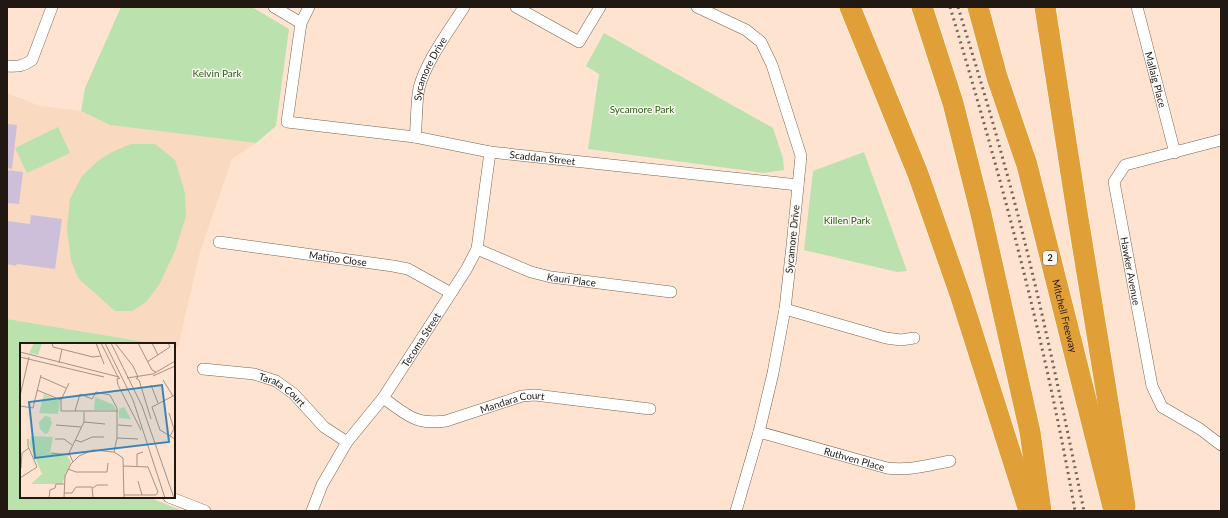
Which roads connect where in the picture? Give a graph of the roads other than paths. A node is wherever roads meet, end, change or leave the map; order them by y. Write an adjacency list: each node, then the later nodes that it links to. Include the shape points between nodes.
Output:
1 (52, 7): 14 (street, via 32,60 19,67)
2 (274, 7): 13 (street)
3 (309, 7): 13 (street)
4 (464, 7): 15 (street, Sycamore Drive, via 423,77 419,89)
5 (516, 7): 6 (street, via 579,42)
6 (600, 7)
7 (697, 7): 19 (street, Sycamore Drive, via 746,30 761,42 772,65 801,156)
8 (850, 7): 37 (highway, via 918,174 961,298)
9 (922, 7): 38 (highway, via 953,103 981,214 1030,432)
10 (978, 7): 39 (highway, Mitchell Freeway / 2, via 997,77 1027,165)
11 (1045, 7): 40 (highway)
12 (1137, 7): 18 (street, Mallaig Place)
13 (301, 23): 15 (street, Scaddan Street, via 287,122)
14 (7, 66)
15 (415, 138): 17 (street, Scaddan Street)
16 (1221, 140): 18 (street, Hawker Avenue)
17 (490, 152): 19 (street, Scaddan Street); 21 (street, Tecoma Street)
18 (1175, 153): 31 (street, Hawker Avenue, via 1125,165 1114,182 1152,386 1162,406)
19 (798, 185): 24 (street, Sycamore Drive)
20 (219, 242): 23 (street, Matipo Close, via 408,269)
21 (477, 249): 22 (street, Kauri Place, via 531,272 551,277); 23 (street, Tecoma Street)
22 (670, 292)
23 (451, 293): 27 (street, Tecoma Street)
24 (784, 309): 25 (street, via 886,338); 29 (street, Sycamore Drive)
25 (914, 338)
26 (203, 369): 30 (street, Tarata Court, via 254,374 276,381 294,394 324,427)
27 (383, 398): 28 (street, Mandara Court, via 414,419 424,422 446,421 522,396 535,395); 30 (street, Tecoma Street)
28 (650, 409)
29 (759, 432): 32 (street, Ruthven Place, via 887,468 910,468); 36 (street, Sycamore Drive)
30 (347, 442): 35 (street, Tecoma Street, via 322,485)
31 (1221, 445)
32 (950, 461)
33 (172, 498): 34 (street)
34 (205, 511)
35 (312, 511)
36 (736, 511)
37 (1029, 511)
38 (1041, 511)
39 (1114, 511)
40 (1126, 511)

